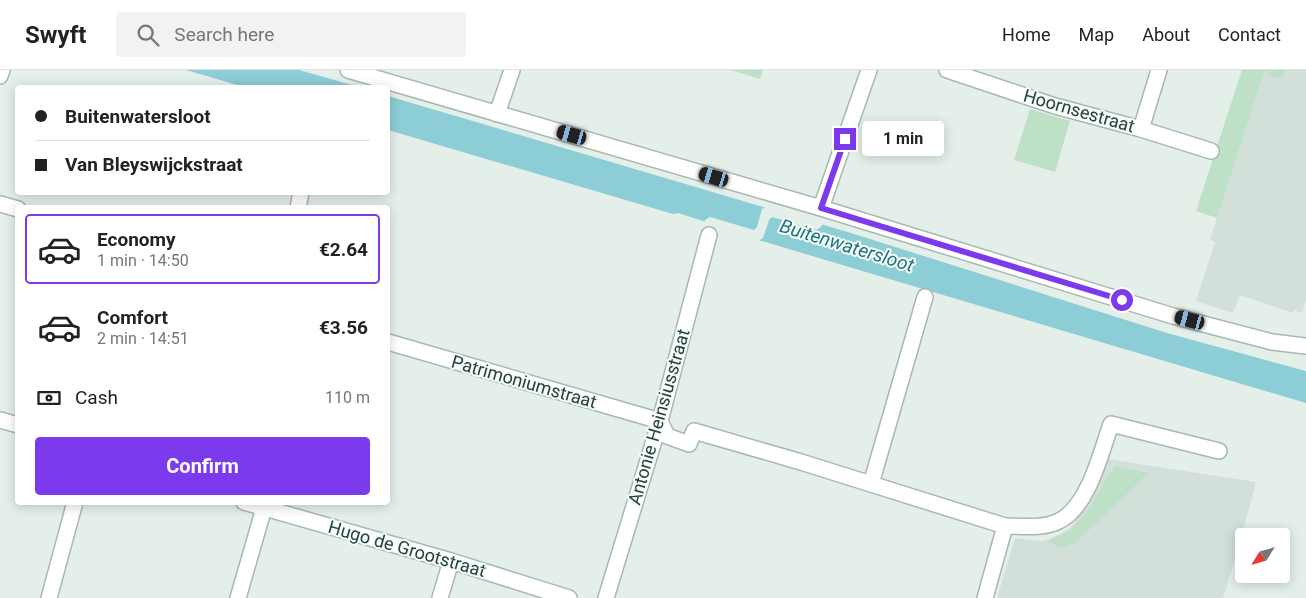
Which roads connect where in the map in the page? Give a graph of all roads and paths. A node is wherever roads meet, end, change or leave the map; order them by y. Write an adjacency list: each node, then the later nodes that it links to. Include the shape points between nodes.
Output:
1 (2, 70): 8 (street)
2 (348, 70): 7 (street)
3 (512, 70): 10 (street)
4 (869, 70): 15 (street)
5 (946, 70): 9 (street, Hoornsestraat)
6 (1159, 70): 11 (street)
7 (376, 74): 10 (street)
8 (0, 76)
9 (985, 76): 11 (street, Hoornsestraat, via 1055,106)
10 (497, 114): 15 (street)
11 (1141, 129): 12 (street, Hoornsestraat)
12 (1211, 151)
13 (0, 204): 14 (street)
14 (15, 207)
15 (821, 208): 19 (street, via 1173,316 1272,342)
16 (709, 235): 21 (street, Antonie Heinsiusstraat)
17 (925, 297): 24 (street)
18 (390, 343): 21 (street, Patrimoniumstraat)
19 (1306, 346)
20 (0, 420): 22 (street)
21 (660, 421): 24 (street, via 667,436 689,444 694,431); 34 (street, Antonie Heinsiusstraat)
22 (15, 424)
23 (1219, 451): 28 (street, via 1110,424 1085,493 1072,511 1059,522 1038,527)
24 (871, 484): 28 (street)
25 (74, 505): 30 (street)
26 (254, 505): 27 (street, Hugo de Grootstraat)
27 (264, 508): 29 (street, Hugo de Grootstraat); 31 (street)
28 (1006, 526): 35 (street)
29 (451, 561): 32 (street); 33 (street, Hugo de Grootstraat)
30 (49, 598)
31 (238, 598)
32 (440, 598)
33 (569, 598)
34 (606, 598)
35 (985, 598)

